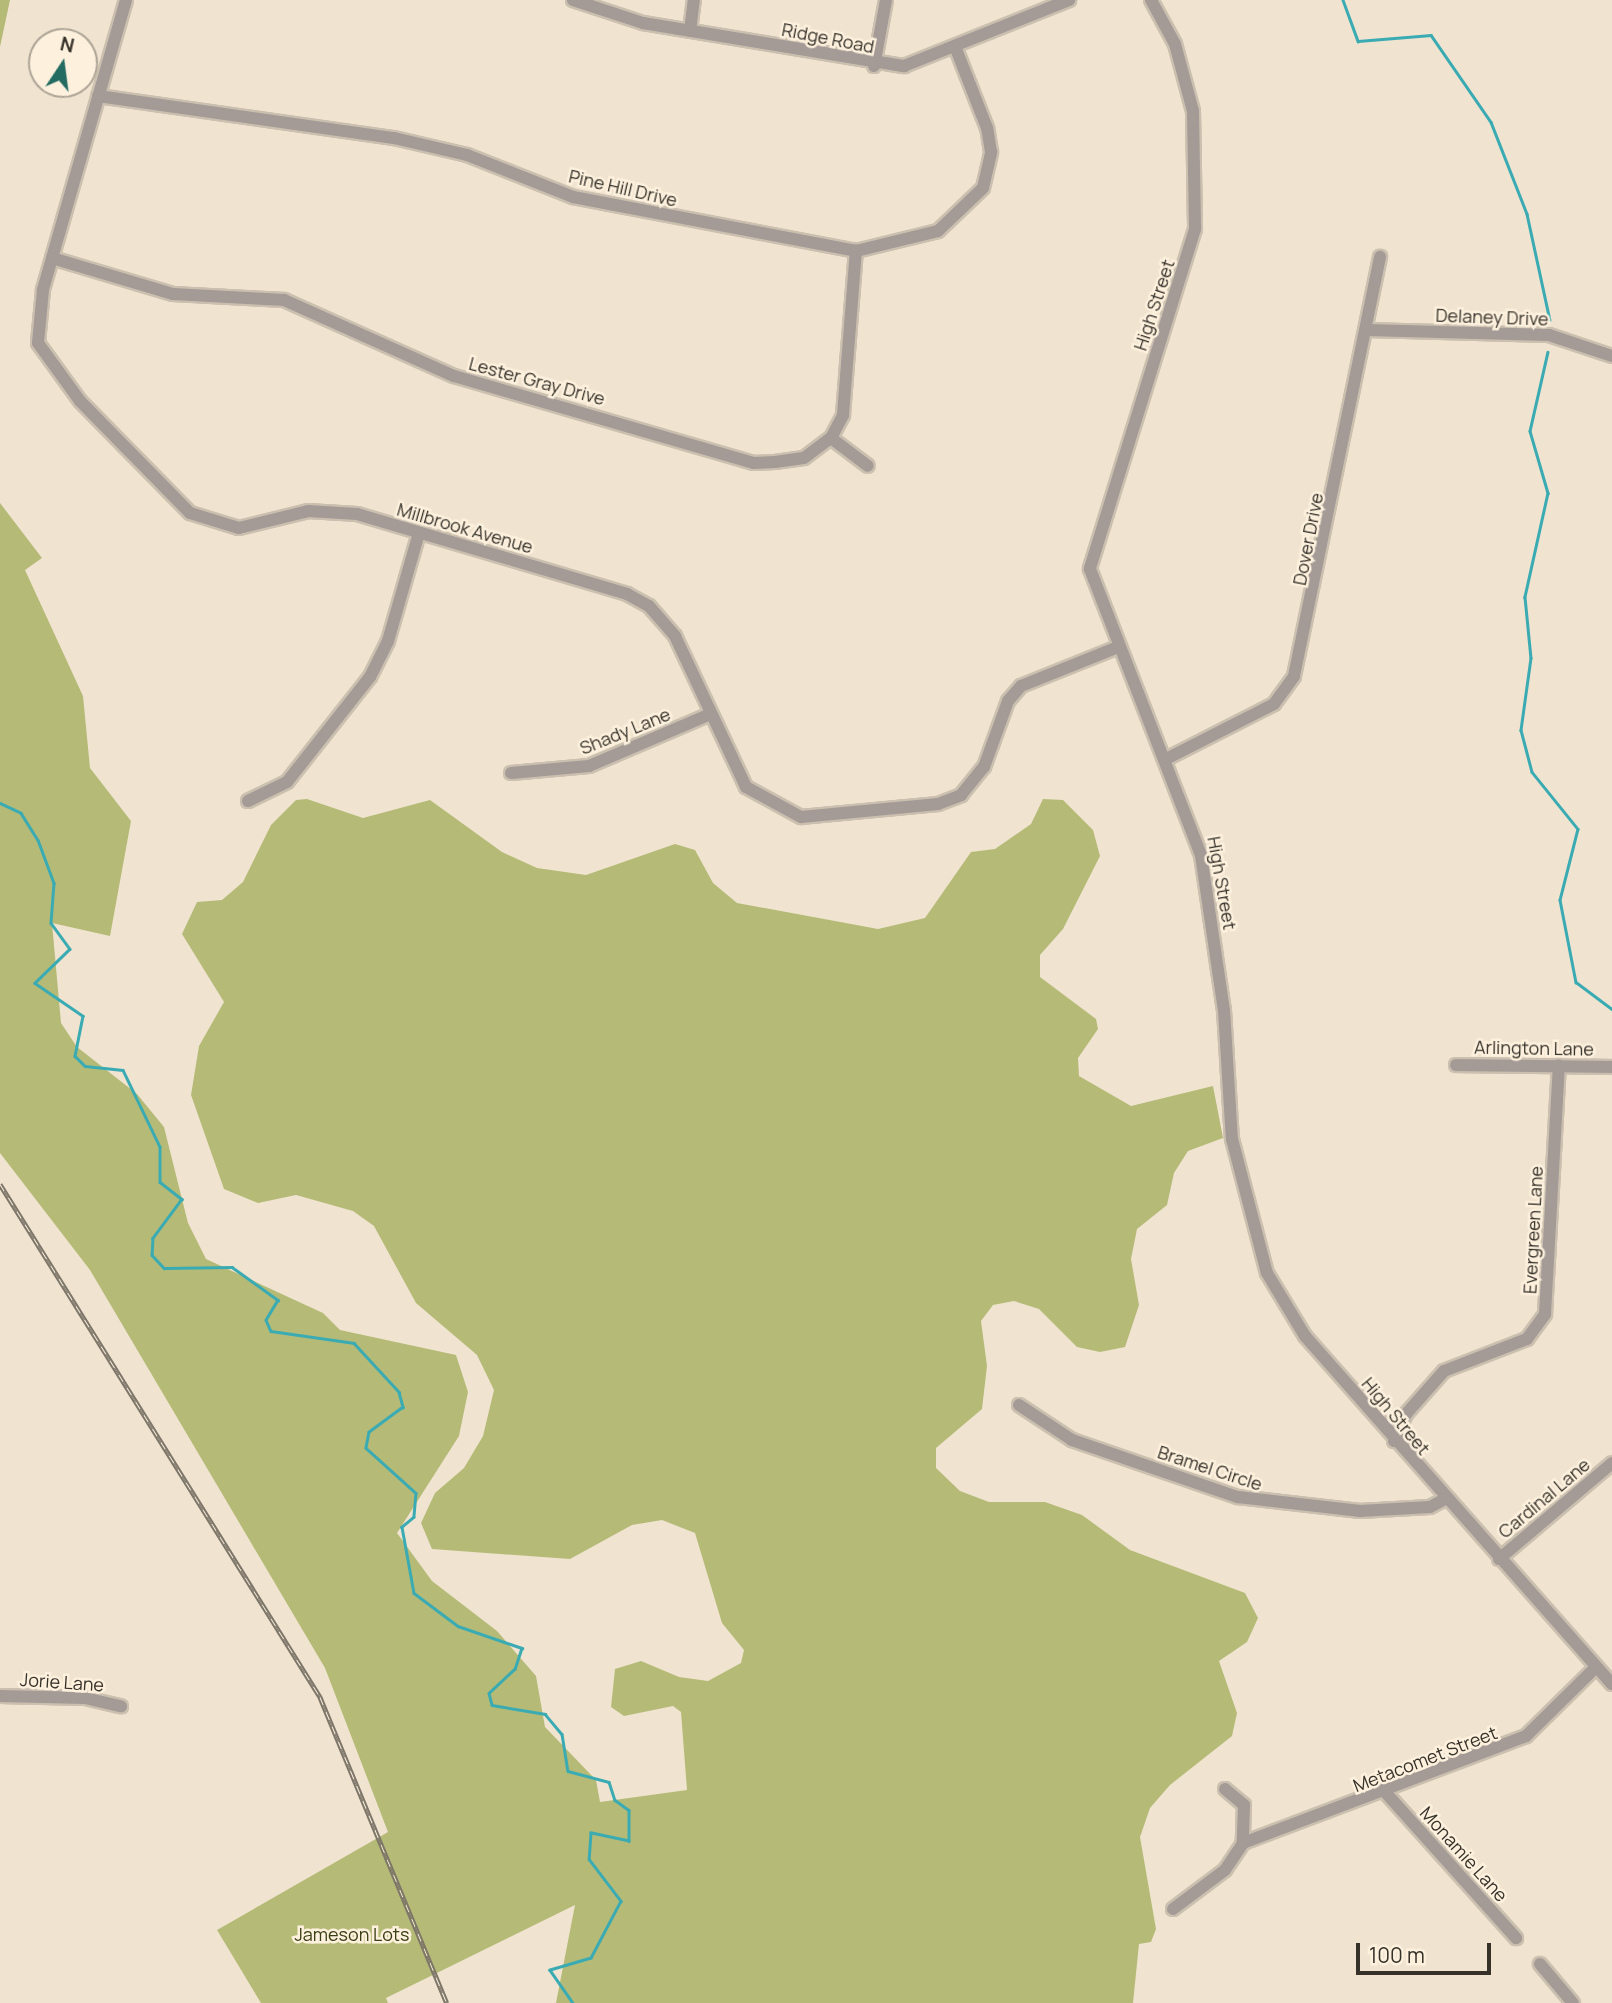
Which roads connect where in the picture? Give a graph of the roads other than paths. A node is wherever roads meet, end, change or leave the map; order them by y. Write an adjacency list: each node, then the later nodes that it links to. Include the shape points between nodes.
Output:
1 (126, 0): 10 (street, Millbrook Avenue)
2 (573, 0): 7 (street, Ridge Road)
3 (694, 0): 7 (street)
4 (886, 0): 9 (street)
5 (1069, 0): 8 (street, Ridge Road)
6 (1151, 0): 20 (street, High Street, via 1175,44 1193,111 1195,229 1091,558 1092,582)
7 (690, 31): 9 (street, Ridge Road)
8 (956, 49): 9 (street, Ridge Road, via 904,66); 12 (street, Pine Hill Drive, via 987,128 991,152 983,188 938,231)
9 (873, 65)
10 (98, 96): 12 (street, Pine Hill Drive, via 394,138 467,155 573,197)
11 (97, 98): 14 (street, Millbrook Avenue)
12 (856, 251): 17 (street, via 846,396)
13 (1380, 257): 15 (street, Dover Drive)
14 (52, 258): 17 (street, Lester Gray Drive, via 173,294 284,300 454,376 754,463 804,458); 19 (street, Millbrook Avenue, via 38,312 44,357 190,513 239,528 332,510)
15 (1367, 331): 16 (street, Delaney Drive, via 1549,335); 22 (street, Dover Drive, via 1294,676 1274,704)
16 (1612, 356)
17 (831, 438): 18 (street)
18 (868, 466)
19 (419, 533): 21 (street, Millbrook Avenue, via 602,585 649,606 674,636); 24 (street, via 388,640 370,677 287,782)
20 (1118, 647): 21 (street, Millbrook Avenue, via 1021,686 1008,701 974,783 938,804 821,818 781,811 746,787); 22 (street, High Street)
21 (708, 715): 23 (street, Shady Lane, via 589,766)
22 (1168, 758): 29 (street, High Street, via 1207,880 1232,1139 1267,1273 1305,1336)
23 (511, 773)
24 (248, 800)
25 (1456, 1065): 26 (street, Arlington Lane)
26 (1559, 1065): 27 (street, Arlington Lane); 29 (street, Evergreen Lane, via 1545,1314 1527,1339 1444,1371 1406,1414)
27 (1612, 1067)
28 (1020, 1405): 31 (street, Bramel Circle, via 1072,1440 1238,1497 1360,1511 1430,1507)
29 (1394, 1441): 31 (street, High Street)
30 (1612, 1463): 32 (street, Cardinal Lane)
31 (1445, 1499): 32 (street, High Street)
32 (1499, 1559): 33 (street, High Street)
33 (1595, 1668): 34 (street, High Street); 38 (street, Metacomet Street, via 1526,1737)
34 (1612, 1684)
35 (0, 1696): 36 (street, Jorie Lane, via 85,1698)
36 (121, 1706)
37 (1225, 1789): 39 (street, via 1244,1805)
38 (1386, 1793): 39 (street, Metacomet Street); 41 (street, Monamie Lane)
39 (1244, 1843): 40 (street, via 1225,1871)
40 (1174, 1909)
41 (1516, 1938)
42 (1540, 1964): 43 (street)
43 (1573, 2003)

